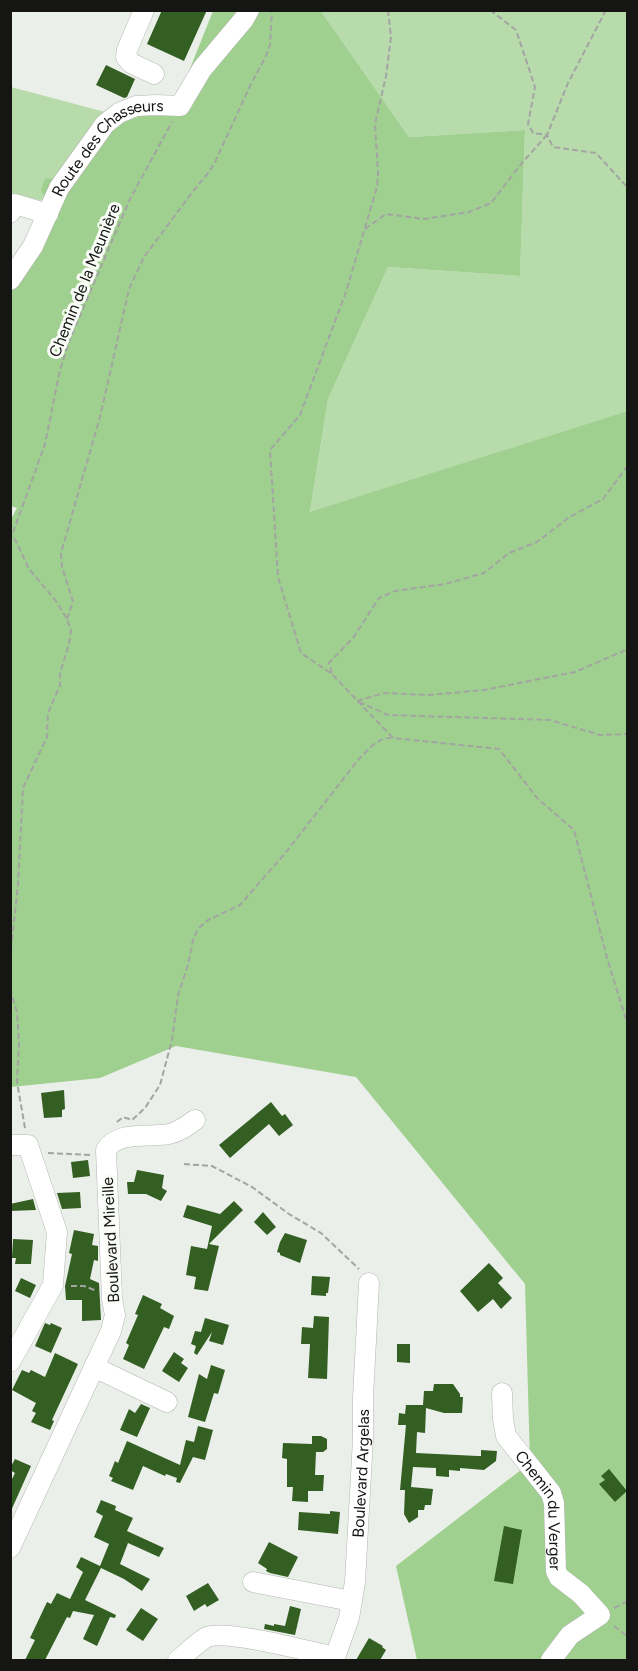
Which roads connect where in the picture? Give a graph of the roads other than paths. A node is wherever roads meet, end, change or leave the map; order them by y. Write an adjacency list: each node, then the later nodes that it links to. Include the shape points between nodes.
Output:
1 (144, 10): 3 (street, via 126,57)
2 (249, 10): 5 (street, Route des Chasseurs, via 202,69 180,106 136,106 105,124 59,188)
3 (154, 74)
4 (12, 207): 5 (street)
5 (48, 214): 6 (street, Route des Chasseurs)
6 (10, 280)
7 (195, 1120): 11 (street, Boulevard Mireille, via 170,1134 133,1136 109,1149 115,1315)
8 (20, 1145): 10 (street, via 57,1232 53,1285)
9 (369, 1283): 16 (street, Boulevard Argelas)
10 (10, 1362)
11 (94, 1367): 13 (street); 14 (street, Boulevard Mireille)
12 (502, 1393): 19 (street, Chemin du Verger, via 506,1436 551,1493 559,1577 600,1614 570,1635)
13 (167, 1402)
14 (10, 1548)
15 (253, 1582): 16 (street)
16 (351, 1601): 17 (street, Boulevard Argelas)
17 (335, 1659): 18 (street, via 237,1636 217,1636 207,1637)
18 (178, 1660)
19 (551, 1660)

